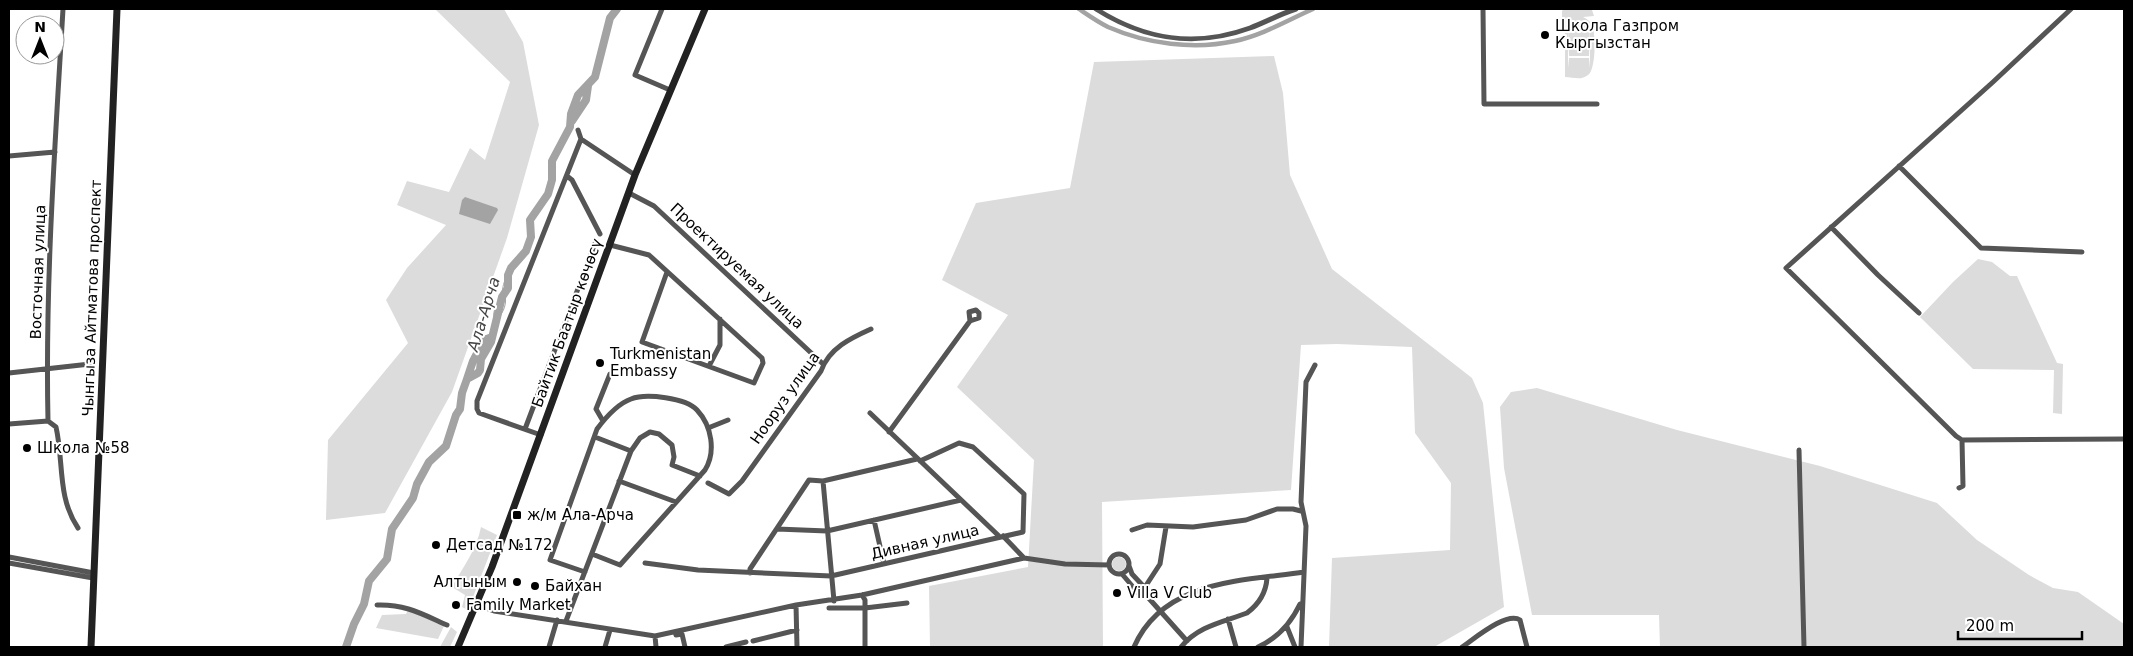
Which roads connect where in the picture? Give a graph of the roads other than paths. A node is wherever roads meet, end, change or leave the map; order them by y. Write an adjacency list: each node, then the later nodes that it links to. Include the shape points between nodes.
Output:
1 (63, 9): 13 (street, Восточная улица)
2 (117, 9): 78 (main road, Чынгыза Айтматова проспект)
3 (662, 9): 9 (street, via 635,75)
4 (704, 9): 9 (main road, Байтик Баатыр көчөсү)
5 (1096, 9): 6 (street, via 1145,32 1190,40 1222,37)
6 (1296, 9)
7 (1483, 9): 10 (street, via 1484,104)
8 (2071, 9): 15 (street)
9 (670, 90): 16 (main road, Байтик Баатыр көчөсү)
10 (1597, 104)
11 (578, 130): 12 (street)
12 (582, 139): 16 (street); 17 (street)
13 (55, 152): 14 (street); 33 (street, Восточная улица)
14 (9, 156)
15 (1899, 166): 19 (street); 23 (street, via 1981,248)
16 (636, 175): 18 (main road, Байтик Баатыр көчөсү)
17 (567, 176): 20 (street); 42 (street, via 477,401 479,413)
18 (629, 192): 22 (main road, Байтик Баатыр көчөсү); 30 (street, Проектируемая улица, via 654,206)
19 (1831, 227): 25 (street); 47 (street, via 1786,268)
20 (600, 234)
21 (596, 241): 42 (street)
22 (610, 245): 24 (street, via 649,255); 44 (main road, Байтик Баатыр көчөсү)
23 (2082, 252)
24 (667, 272): 26 (street); 32 (street, via 642,342)
25 (1919, 312)
26 (720, 319): 32 (street, via 720,345); 32 (street, via 762,358 763,363 754,383)
27 (970, 321): 43 (street)
28 (871, 329): 30 (street, Нооруз улица, via 842,343)
29 (90, 364): 33 (street)
30 (823, 364): 54 (street, Нооруз улица, via 730,494)
31 (1315, 365): 58 (street, via 1306,382)
32 (709, 366)
33 (47, 368): 34 (street); 38 (street, Восточная улица)
34 (9, 373)
35 (610, 374): 39 (street, via 596,409)
36 (870, 414): 43 (street)
37 (728, 420): 41 (street)
38 (48, 421): 40 (street); 61 (street, Восточная улица, via 56,427 61,483 70,516)
39 (603, 421): 41 (street, via 630,399 657,397 691,405); 45 (street)
40 (9, 424)
41 (708, 428): 51 (street, via 712,451 709,464)
42 (524, 429): 44 (street)
43 (889, 432): 50 (street)
44 (542, 435): 88 (main road, Байтик Баатыр көчөсү)
45 (595, 437): 49 (street); 74 (street, via 550,560)
46 (2124, 439): 47 (street)
47 (1962, 440): 55 (street, via 1963,486)
48 (1798, 450): 121 (street)
49 (630, 451): 51 (street, via 645,434 659,434 672,445 672,465); 53 (street)
50 (919, 460): 52 (street); 56 (street); 65 (street, Дивная улица, via 959,443 973,447 1024,494 1023,532)
51 (700, 476): 57 (street)
52 (823, 481): 62 (street, via 809,480); 64 (street)
53 (619, 482): 57 (street); 66 (street)
54 (708, 483)
55 (1959, 488)
56 (961, 500): 59 (street); 65 (street)
57 (676, 502): 66 (street, via 620,565)
58 (1301, 511): 60 (street, via 1277,509 1246,520); 76 (street, via 1306,526)
59 (874, 520): 64 (street); 71 (street)
60 (1166, 527): 63 (street, via 1147,525); 81 (street, via 1160,564)
61 (78, 528)
62 (777, 529): 64 (street); 75 (street)
63 (1132, 530)
64 (827, 531): 79 (street)
65 (1002, 537): 68 (street); 71 (street, Дивная улица)
66 (592, 554): 74 (street)
67 (9, 557): 78 (street)
68 (1024, 558): 72 (street, via 1058,564); 83 (street)
69 (9, 563): 78 (street)
70 (645, 563): 75 (street, Дивная улица)
71 (884, 564): 79 (street, Дивная улица)
72 (1109, 565): 73 (street, via 1113,556 1119,555 1127,560); 77 (street, via 1114,573)
73 (1129, 566): 77 (street); 81 (street)
74 (585, 572): 95 (street)
75 (750, 572): 79 (street, Дивная улица)
76 (1304, 572): 80 (street); 85 (street)
77 (1122, 574): 82 (street, via 1139,594)
78 (94, 575): 104 (main road, Чынгыза Айтматова проспект)
79 (831, 576): 84 (street)
80 (1267, 578): 92 (street, via 1199,589 1172,601); 93 (street, via 1265,591 1253,608)
81 (1145, 587): 82 (street)
82 (1145, 594): 92 (street)
83 (862, 595): 84 (street); 91 (street)
84 (834, 600): 89 (street)
85 (1302, 601): 97 (street); 118 (street)
86 (907, 603): 91 (street)
87 (377, 605): 96 (street, via 410,608)
88 (477, 605): 94 (street, via 494,611); 105 (main road, Байтик Баатыр көчөсү)
89 (796, 605): 99 (street); 100 (street)
90 (829, 608): 91 (street)
91 (865, 608): 112 (street)
92 (1160, 611): 101 (street); 113 (street, via 1146,626)
93 (1228, 619): 101 (street); 115 (street)
94 (557, 620): 95 (street); 106 (street)
95 (566, 621): 98 (street)
96 (447, 625)
97 (1287, 627): 116 (street); 117 (street)
98 (610, 630): 100 (street); 107 (street)
99 (797, 630): 102 (street); 111 (street)
100 (655, 638): 108 (street); 109 (street, via 681,634)
101 (1186, 640): 114 (street)
102 (753, 641)
103 (746, 642): 110 (street)
104 (91, 647)
105 (458, 647)
106 (549, 647)
107 (605, 647)
108 (656, 647)
109 (685, 647)
110 (728, 647)
111 (797, 647)
112 (865, 647)
113 (1134, 647)
114 (1181, 647)
115 (1236, 647)
116 (1258, 647)
117 (1295, 647)
118 (1301, 647)
119 (1462, 647): 120 (street, via 1502,620 1513,617 1520,620)
120 (1527, 647)
121 (1804, 647)

